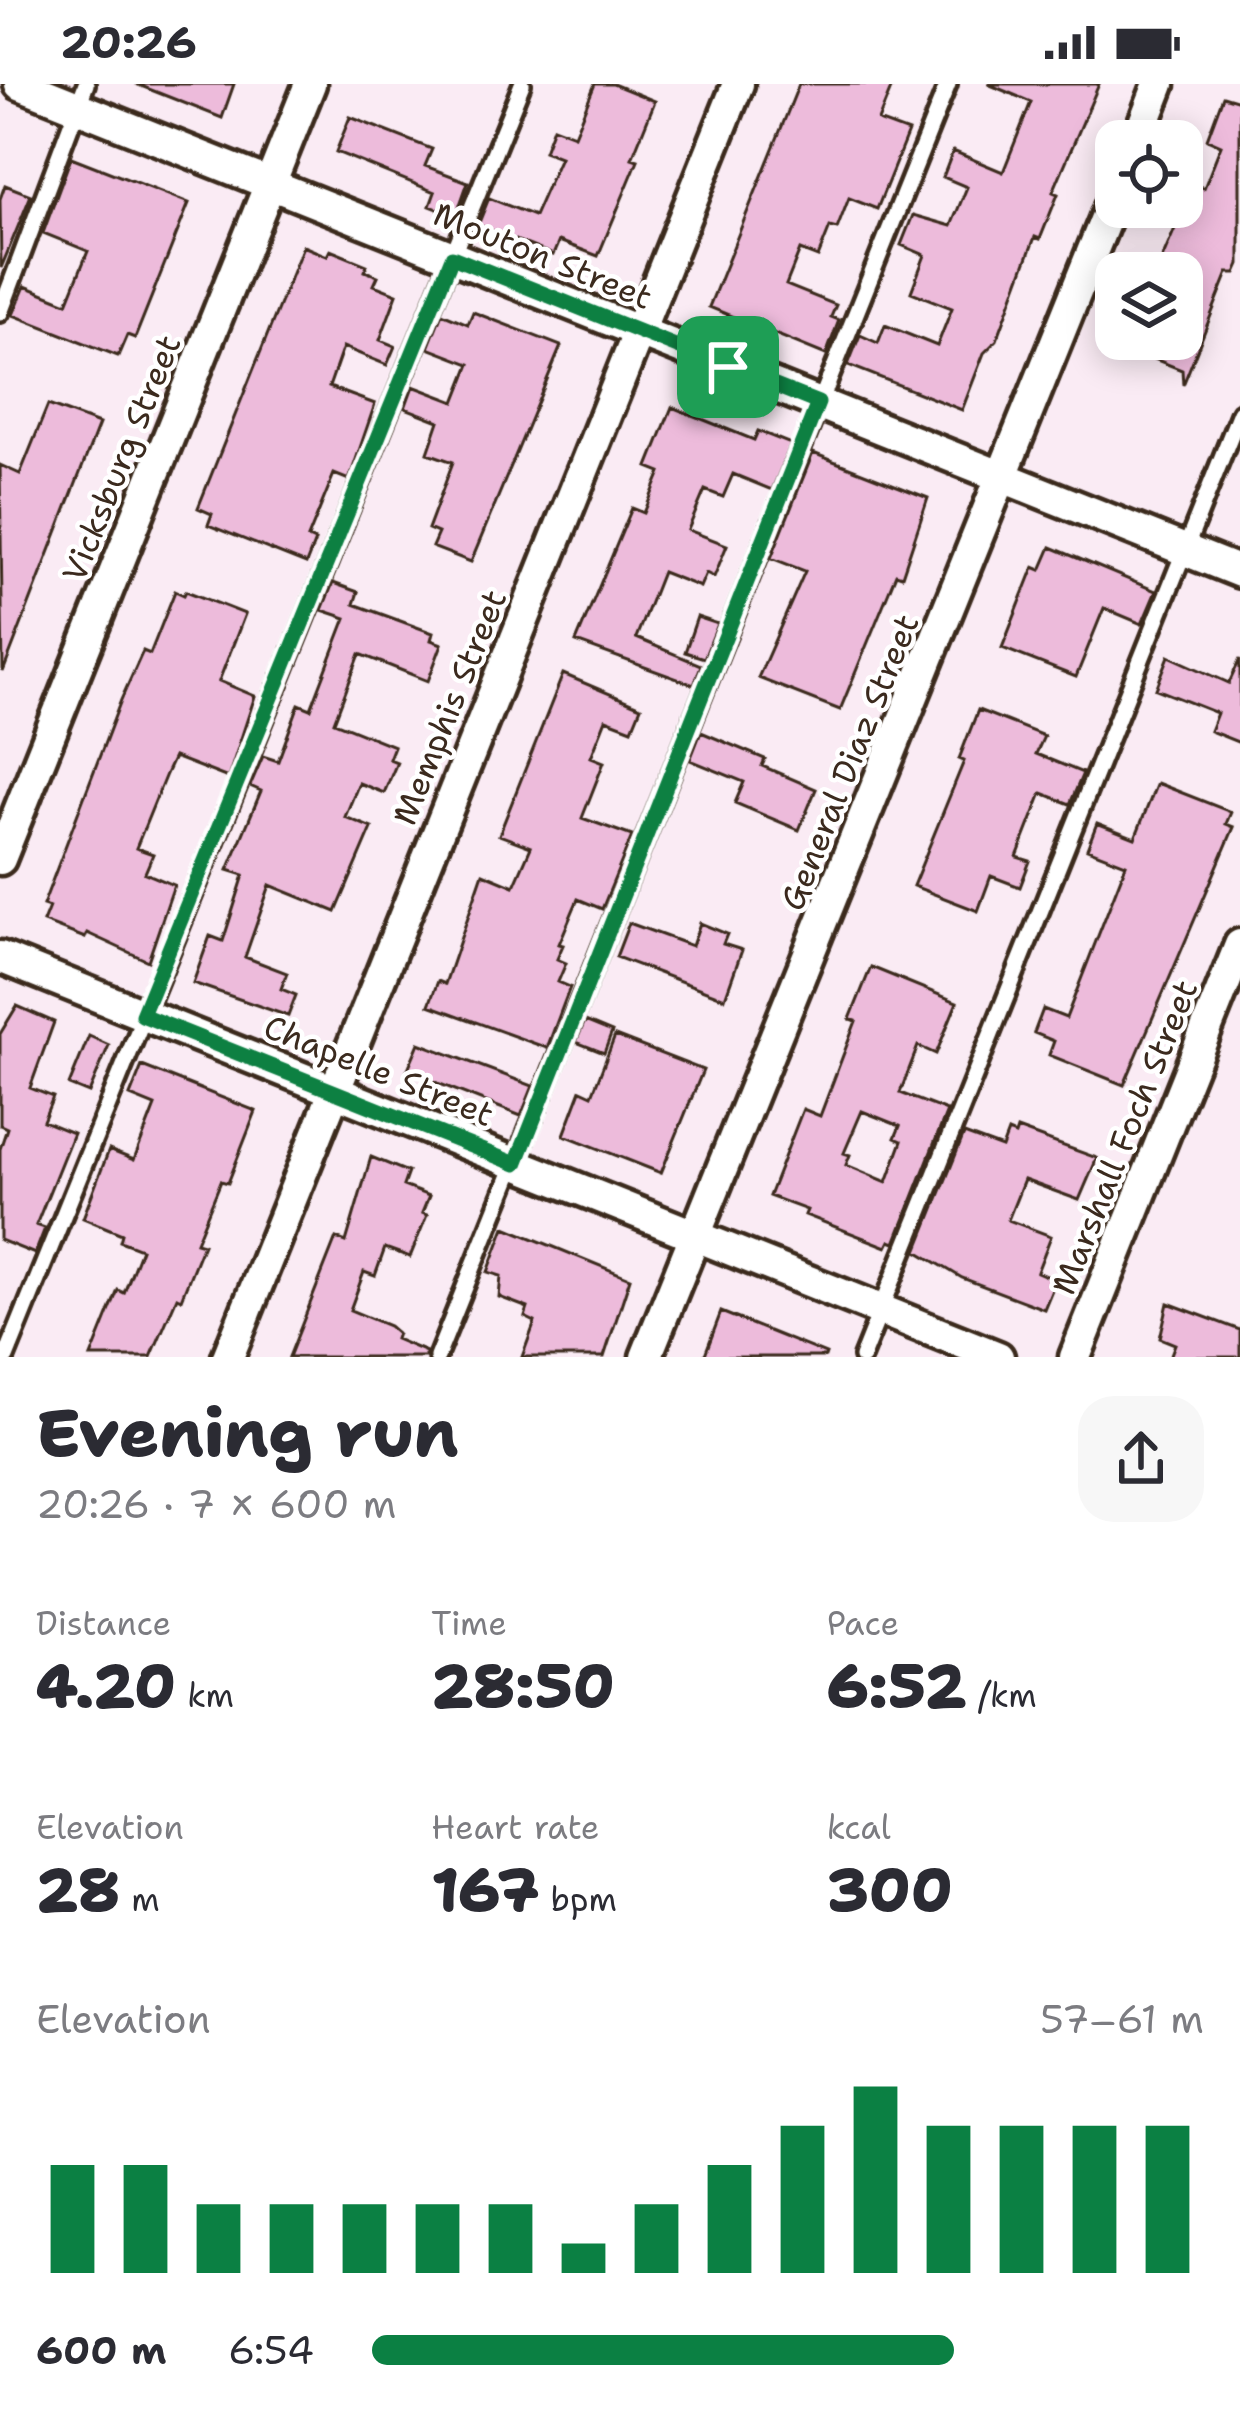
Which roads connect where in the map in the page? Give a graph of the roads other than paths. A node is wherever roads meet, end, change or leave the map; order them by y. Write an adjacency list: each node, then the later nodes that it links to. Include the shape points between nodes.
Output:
1 (20, 84): 7 (street, Mouton Street)
2 (310, 84): 9 (street, Vicksburg Street)
3 (522, 84): 11 (lane)
4 (738, 84): 13 (street, Memphis Street)
5 (948, 84): 14 (lane)
6 (1159, 84): 8 (street)
7 (82, 96): 9 (street, Mouton Street); 12 (lane)
8 (1144, 120)
9 (269, 184): 11 (street, Mouton Street); 19 (street, Vicksburg Street)
10 (1102, 228): 16 (street, General Diaz Street)
11 (452, 257): 13 (street, Mouton Street); 22 (lane)
12 (0, 313)
13 (638, 332): 14 (street, Mouton Street); 23 (street, Memphis Street)
14 (818, 403): 16 (street, Mouton Street); 24 (lane)
15 (1240, 412): 17 (lane)
16 (1004, 478): 17 (street, Mouton Street); 25 (street, General Diaz Street)
17 (1186, 550): 18 (street, Mouton Street); 26 (lane)
18 (1240, 572)
19 (0, 859)
20 (1240, 945): 33 (street, Marshall Foch Street)
21 (0, 957): 22 (street, Chapelle Street)
22 (142, 1015): 23 (street, Chapelle Street); 27 (lane)
23 (334, 1091): 24 (street, Chapelle Street); 28 (street, Memphis Street)
24 (516, 1164): 25 (street, Chapelle Street); 29 (lane)
25 (695, 1236): 26 (street, Chapelle Street); 30 (street, General Diaz Street)
26 (881, 1310): 31 (lane); 32 (street, Chapelle Street)
27 (6, 1357)
28 (228, 1357)
29 (437, 1357)
30 (646, 1357)
31 (862, 1357)
32 (998, 1357)
33 (1075, 1357)

